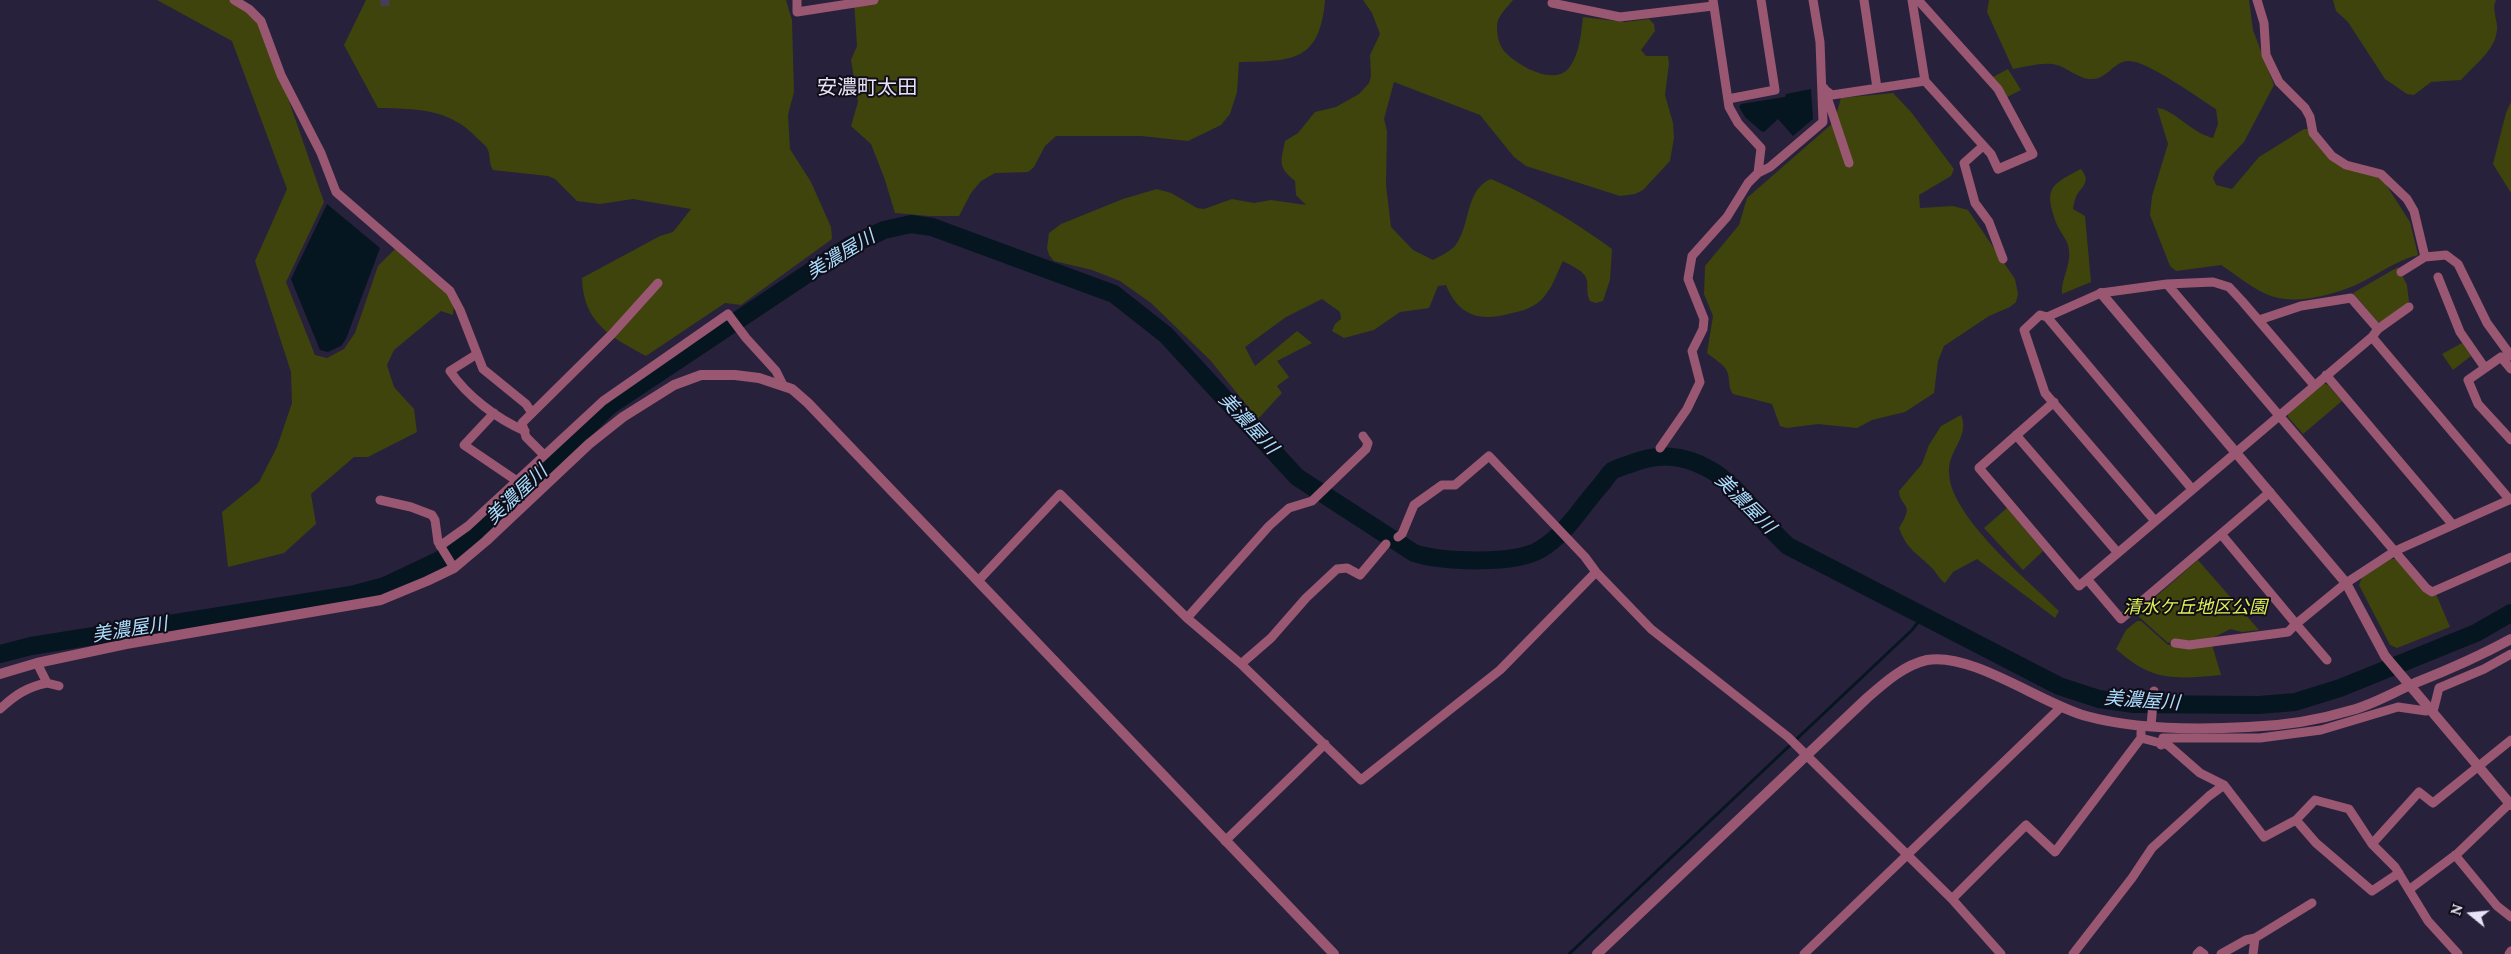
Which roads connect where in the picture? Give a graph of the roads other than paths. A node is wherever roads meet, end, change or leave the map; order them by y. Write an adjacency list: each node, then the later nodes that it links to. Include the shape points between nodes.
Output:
1 (234, 0): 31 (street, via 260,22 336,192 450,291)
2 (797, 0): 3 (street, via 797,12)
3 (874, 0)
4 (1761, 0): 15 (street, via 1774,90)
5 (1813, 0): 13 (street)
6 (1864, 0): 14 (street)
7 (1912, 0): 12 (street)
8 (1918, 0): 16 (street, via 1998,89 2033,154 1998,169)
9 (2257, 0): 19 (street, via 2264,23 2266,55 2279,82 2305,108 2313,133 2332,156 2346,165 2381,174 2410,202)
10 (1552, 3): 11 (street, via 1620,17)
11 (1713, 3): 15 (street)
12 (1925, 81): 14 (street); 16 (street)
13 (1823, 86): 14 (street, via 1832,95); 17 (street); 18 (street, via 1820,96 1823,122 1770,167)
14 (1877, 88)
15 (1728, 99): 18 (street, via 1734,116 1761,148)
16 (1983, 146): 20 (street, via 1964,163 1975,204 1989,222)
17 (1849, 162)
18 (1758, 173): 46 (street, via 1727,217 1690,260 1688,279 1704,319 1692,351 1700,382 1688,408)
19 (2425, 257): 21 (street); 32 (street, via 2446,255 2458,264 2487,323)
20 (2003, 259)
21 (2401, 272)
22 (2438, 277): 33 (street, via 2460,332)
23 (658, 283): 40 (street)
24 (2168, 284): 25 (street); 28 (street, via 2200,281 2222,284); 41 (street)
25 (2101, 293): 27 (street); 47 (street)
26 (2409, 307): 29 (street)
27 (2047, 317): 38 (street, via 2040,315 2024,330 2042,387); 50 (street)
28 (2259, 320): 29 (street, via 2301,306 2352,298); 37 (street)
29 (2378, 329): 30 (street)
30 (2372, 337): 35 (street); 53 (street)
31 (477, 354): 39 (street, via 450,371 459,384); 40 (street, via 483,369 526,404)
32 (2511, 356)
33 (2485, 368): 34 (street, via 2501,358); 45 (street, via 2468,380 2478,404)
34 (2511, 369)
35 (2326, 375): 37 (street); 55 (street)
36 (783, 385): 48 (street, via 776,371 728,314 603,401); 63 (street, via 735,375 701,375 674,385 623,417 589,444 486,541); 66 (street, via 808,402)
37 (2314, 385): 41 (street)
38 (2054, 402): 43 (street); 54 (street)
39 (494, 412): 42 (street); 49 (street, via 464,445)
40 (532, 413): 42 (street, via 522,423)
41 (2279, 414): 47 (street); 60 (street)
42 (525, 431): 48 (street, via 526,437)
43 (2016, 435): 61 (street); 65 (street, via 1979,468 2079,586)
44 (1363, 436): 68 (street, via 1368,443 1366,449 1312,501 1289,508 1269,526)
45 (2511, 440)
46 (1660, 448)
47 (2236, 452): 50 (street); 51 (street)
48 (544, 455): 49 (street)
49 (517, 481): 59 (street)
50 (2192, 489): 54 (street)
51 (2270, 492): 56 (street); 67 (street)
52 (380, 500): 59 (street, via 432,515)
53 (2511, 500): 55 (street)
54 (2155, 521): 61 (street)
55 (2453, 525): 60 (street)
56 (2221, 534): 65 (street, via 2121,619); 69 (street)
57 (1398, 537): 64 (street, via 1414,504 1442,485 1455,485 1489,456)
58 (1386, 544): 75 (street, via 1360,575 1347,568 1338,569)
59 (441, 548): 63 (street)
60 (2395, 551): 62 (street, via 2432,592); 67 (street)
61 (2118, 553): 65 (street)
62 (2511, 557)
63 (452, 566): 74 (street, via 381,600 126,644)
64 (1596, 572): 87 (street, via 1500,670 1360,780); 89 (street, via 1651,629 1765,718)
65 (2087, 579)
66 (978, 581): 68 (street, via 1060,494); 94 (street)
67 (2346, 583): 69 (street); 79 (street, via 2385,656)
68 (1187, 618): 75 (street)
69 (2296, 624): 71 (street, via 2288,632 2189,645); 73 (street)
70 (2511, 639): 79 (street, via 2476,658)
71 (2174, 643)
72 (2511, 654): 83 (street, via 2439,688)
73 (2327, 660)
74 (37, 663): 76 (street); 77 (street)
75 (1241, 664): 87 (street)
76 (0, 674)
77 (47, 683): 78 (street); 82 (street, via 28,687)
78 (59, 686)
79 (2409, 686): 83 (street); 84 (street, via 2353,710 2292,723 2247,728)
80 (2154, 690): 84 (street)
81 (2060, 708): 84 (street, via 2105,720); 89 (street, via 1966,665 1927,660 1893,675); 96 (street)
82 (0, 709)
83 (2431, 709): 88 (street, via 2398,707 2321,730 2260,738 2163,738); 90 (street)
84 (2149, 723): 85 (street)
85 (2140, 738): 88 (street); 100 (street, via 2055,852 2026,825)
86 (2511, 740): 90 (street)
87 (1325, 744): 94 (street)
88 (2161, 745): 91 (street, via 2168,745 2200,773)
89 (1807, 756): 96 (street); 105 (street)
90 (2479, 766): 92 (street); 95 (street, via 2434,803 2419,792)
91 (2224, 785): 93 (street, via 2264,837); 108 (street, via 2152,848)
92 (2510, 804): 97 (street)
93 (2296, 820): 95 (street, via 2315,800 2347,808); 98 (street, via 2316,843 2372,891)
94 (1224, 841): 104 (street)
95 (2372, 844): 98 (street)
96 (1908, 854): 100 (street); 106 (street)
97 (2455, 855): 99 (street); 102 (street)
98 (2399, 873): 99 (street)
99 (2410, 888): 113 (street, via 2428,921)
100 (1952, 899): 107 (street)
101 (2312, 903): 103 (street)
102 (2511, 917)
103 (2255, 938): 111 (street); 112 (street)
104 (1334, 954)
105 (1597, 954)
106 (1804, 954)
107 (2002, 954)
108 (2073, 954)
109 (2197, 954): 110 (street, via 2200,951)
110 (2204, 954)
111 (2222, 954)
112 (2254, 954)
113 (2458, 954)

